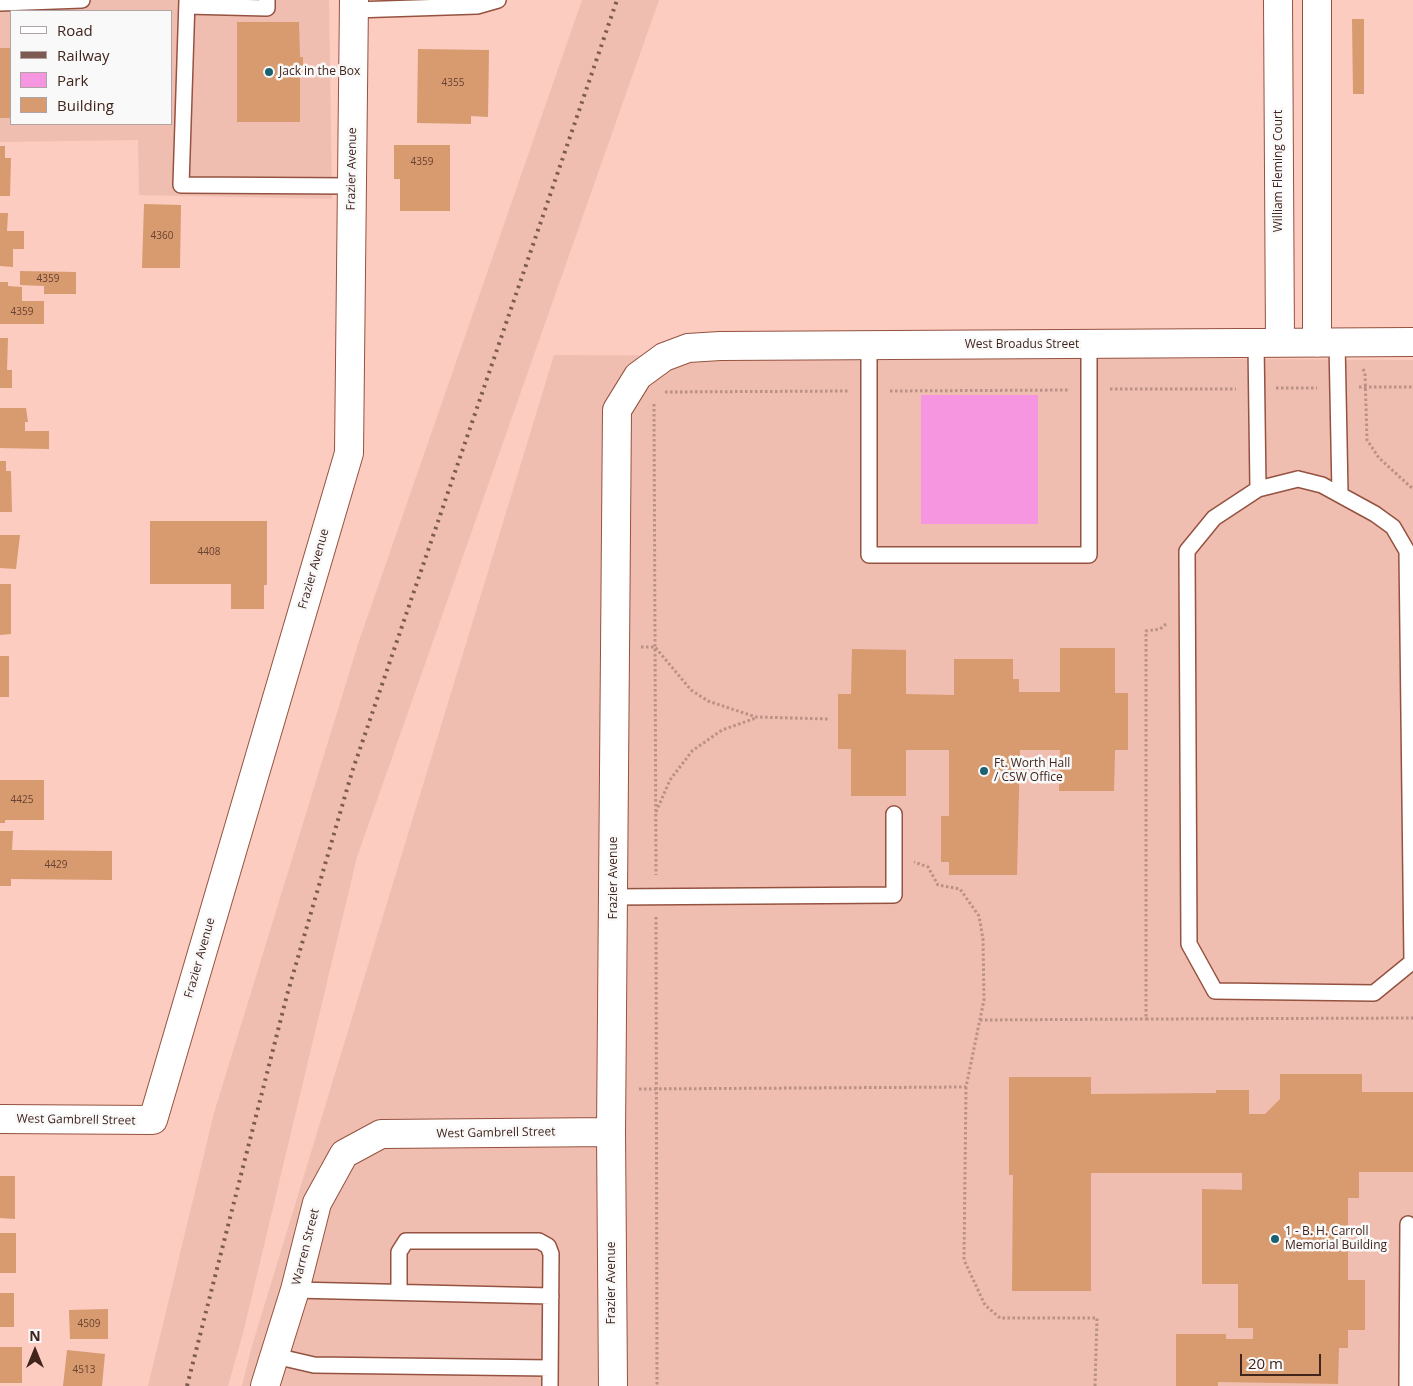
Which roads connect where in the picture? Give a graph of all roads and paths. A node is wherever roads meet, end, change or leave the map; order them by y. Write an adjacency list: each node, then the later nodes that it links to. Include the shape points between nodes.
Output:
1 (82, 0): 6 (lane)
2 (267, 0): 7 (lane, via 267,8)
3 (498, 0): 8 (lane, via 477,6)
4 (1278, 0): 11 (street, William Fleming Court)
5 (1317, 0): 12 (street)
6 (0, 3)
7 (187, 3): 9 (lane, via 181,185)
8 (354, 5): 9 (street, Frazier Avenue)
9 (352, 186): 45 (street, Frazier Avenue, via 348,454)
10 (1413, 342): 12 (street, West Broadus Street)
11 (1268, 343): 12 (street, West Broadus Street); 13 (street, West Broadus Street); 18 (lane)
12 (1335, 343): 16 (path, via 1365,373); 19 (lane)
13 (1089, 344): 14 (street, West Broadus Street); 20 (lane)
14 (869, 346): 15 (street, West Broadus Street, via 688,348 664,357); 21 (lane)
15 (638, 376): 29 (street, Frazier Avenue, via 617,410)
16 (1365, 387): 17 (path); 19 (path); 26 (path, via 1367,440 1379,458)
17 (1413, 387)
18 (1256, 388): 19 (path); 25 (lane)
19 (1337, 388): 27 (lane)
20 (1089, 389): 21 (path); 21 (lane, via 1089,555 869,555); 24 (path, via 1238,388)
21 (869, 391): 22 (path)
22 (660, 392)
23 (657, 397): 30 (path, via 654,403)
24 (1238, 398)
25 (1258, 489): 27 (lane, via 1298,479); 27 (lane, via 1214,518 1187,551 1189,944 1214,992 1374,993 1412,962 1407,551 1393,527)
26 (1413, 489)
27 (1340, 493)
28 (1170, 619): 39 (path, via 1160,629 1146,631)
29 (616, 646): 30 (path); 36 (street, Frazier Avenue)
30 (655, 646): 31 (path, via 691,690 708,701); 33 (path)
31 (756, 717): 32 (path); 33 (path, via 722,730 692,751 670,780)
32 (828, 719)
33 (655, 813): 37 (path)
34 (894, 814): 35 (lane)
35 (894, 856): 37 (lane, via 894,895); 40 (path, via 928,867 938,885 960,889 979,916 984,939 984,1000)
36 (613, 896): 37 (lane); 42 (street, Frazier Avenue)
37 (656, 896): 43 (path)
38 (1413, 1018): 39 (path)
39 (1146, 1019): 40 (path)
40 (980, 1020): 41 (path)
41 (966, 1087): 43 (path); 58 (path, via 964,1260 985,1305 1000,1318 1097,1318)
42 (612, 1089): 43 (path); 46 (street, Frazier Avenue)
43 (656, 1089): 57 (path)
44 (0, 1118): 45 (street, West Gambrell Street)
45 (153, 1120)
46 (612, 1132): 47 (street, West Gambrell Street); 56 (street, Frazier Avenue)
47 (382, 1134): 49 (street, Warren Street, via 344,1154 317,1203)
48 (1408, 1224): 59 (lane)
49 (295, 1290): 50 (lane); 52 (street, Warren Street)
50 (399, 1292): 51 (lane); 51 (lane, via 399,1252 406,1241 539,1241 548,1246 551,1254)
51 (551, 1296): 53 (lane)
52 (275, 1356): 53 (lane, via 314,1365); 54 (street, Warren Street)
53 (550, 1368): 55 (lane)
54 (266, 1386)
55 (550, 1386)
56 (613, 1386)
57 (657, 1386)
58 (1095, 1386)
59 (1407, 1386)

